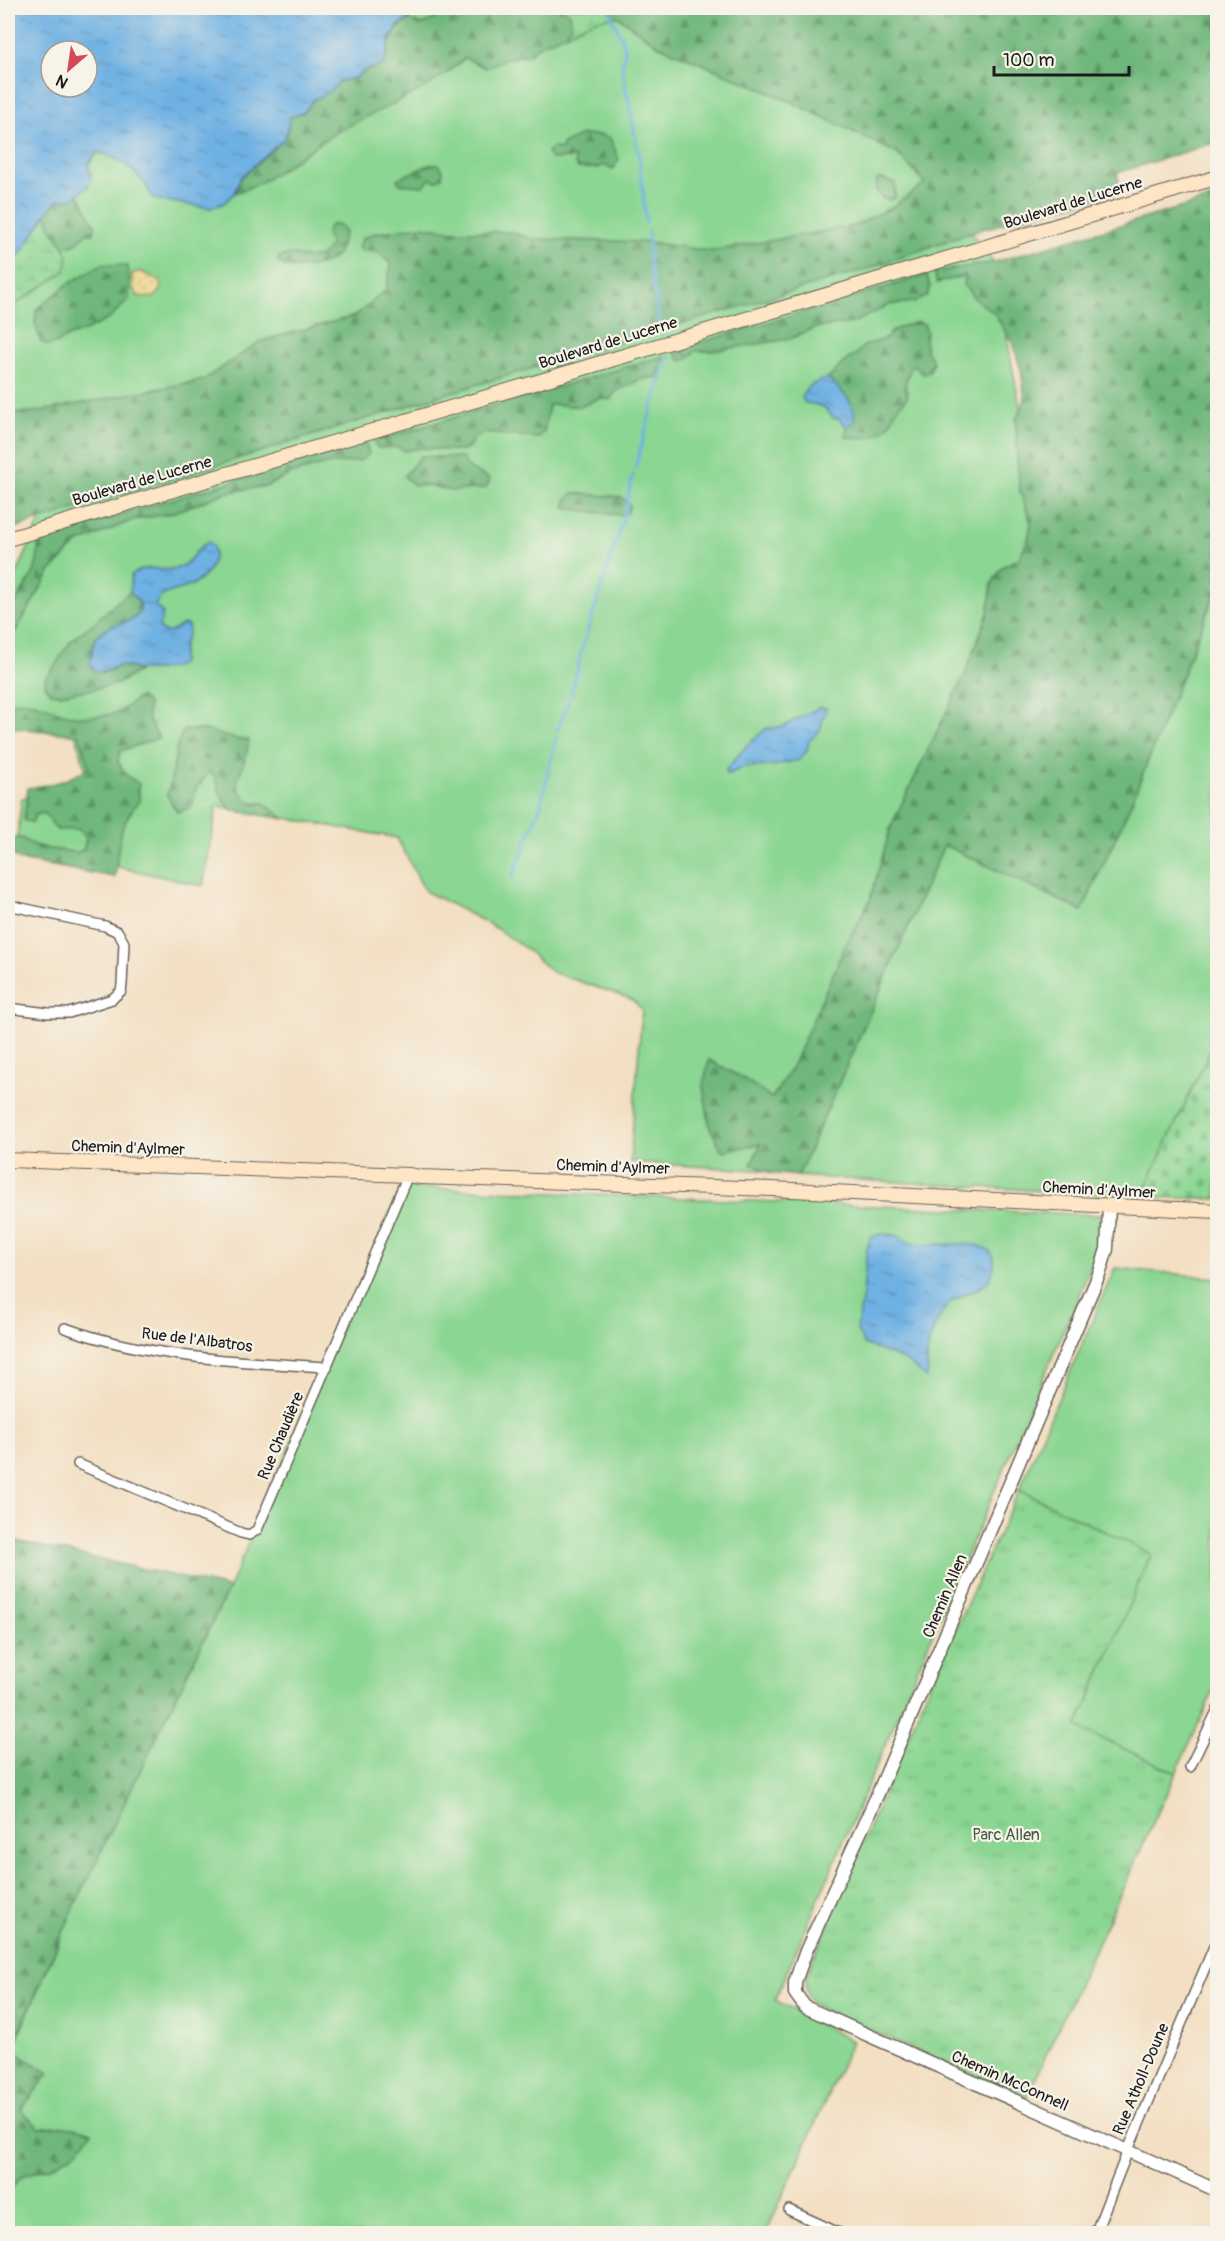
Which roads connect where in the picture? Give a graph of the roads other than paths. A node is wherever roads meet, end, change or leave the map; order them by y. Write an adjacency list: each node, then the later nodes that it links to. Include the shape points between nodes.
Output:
1 (1218, 177): 2 (main road, Boulevard de Lucerne)
2 (8, 538)
3 (8, 905): 4 (street, via 105,926 118,932 124,943 122,985 117,996 69,1013)
4 (8, 1008)
5 (8, 1160): 6 (main road, Chemin d'Aylmer)
6 (408, 1175): 7 (main road, Chemin d'Aylmer); 10 (street, Rue Chaudière)
7 (1108, 1207): 8 (main road, Chemin d'Aylmer); 15 (street, Chemin Allen, via 1107,1250 1100,1272 876,1798 806,1951)
8 (1218, 1211)
9 (65, 1328): 10 (street, Rue de l'Albatros, via 111,1343 174,1355)
10 (327, 1367): 11 (street, Rue Chaudière, via 257,1530 249,1535)
11 (78, 1464)
12 (1218, 1709): 13 (street)
13 (1190, 1767)
14 (1218, 1936): 16 (street, Rue Atholl-Doune)
15 (795, 1993): 16 (street, Chemin McConnell, via 805,2007)
16 (1128, 2151): 17 (street, Chemin McConnell); 20 (street, Rue Atholl-Doune)
17 (1218, 2191)
18 (789, 2210): 19 (street)
19 (841, 2234)
20 (1095, 2234)

